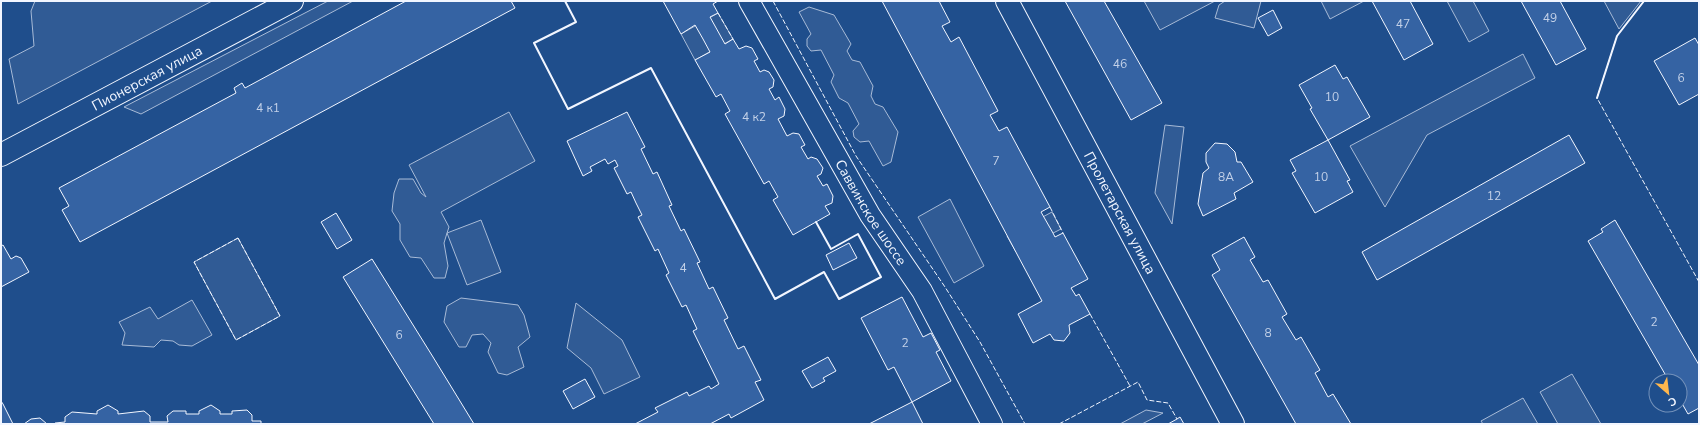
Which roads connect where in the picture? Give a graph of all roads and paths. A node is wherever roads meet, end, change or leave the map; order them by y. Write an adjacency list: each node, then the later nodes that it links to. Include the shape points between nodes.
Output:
1 (292, 1): 4 (main road, Пионерская улица)
2 (749, 1): 5 (street, Саввинское шоссе, via 870,215 922,291)
3 (1007, 1): 6 (main road, Пролетарская улица)
4 (1, 155)
5 (992, 424)
6 (1234, 424)

